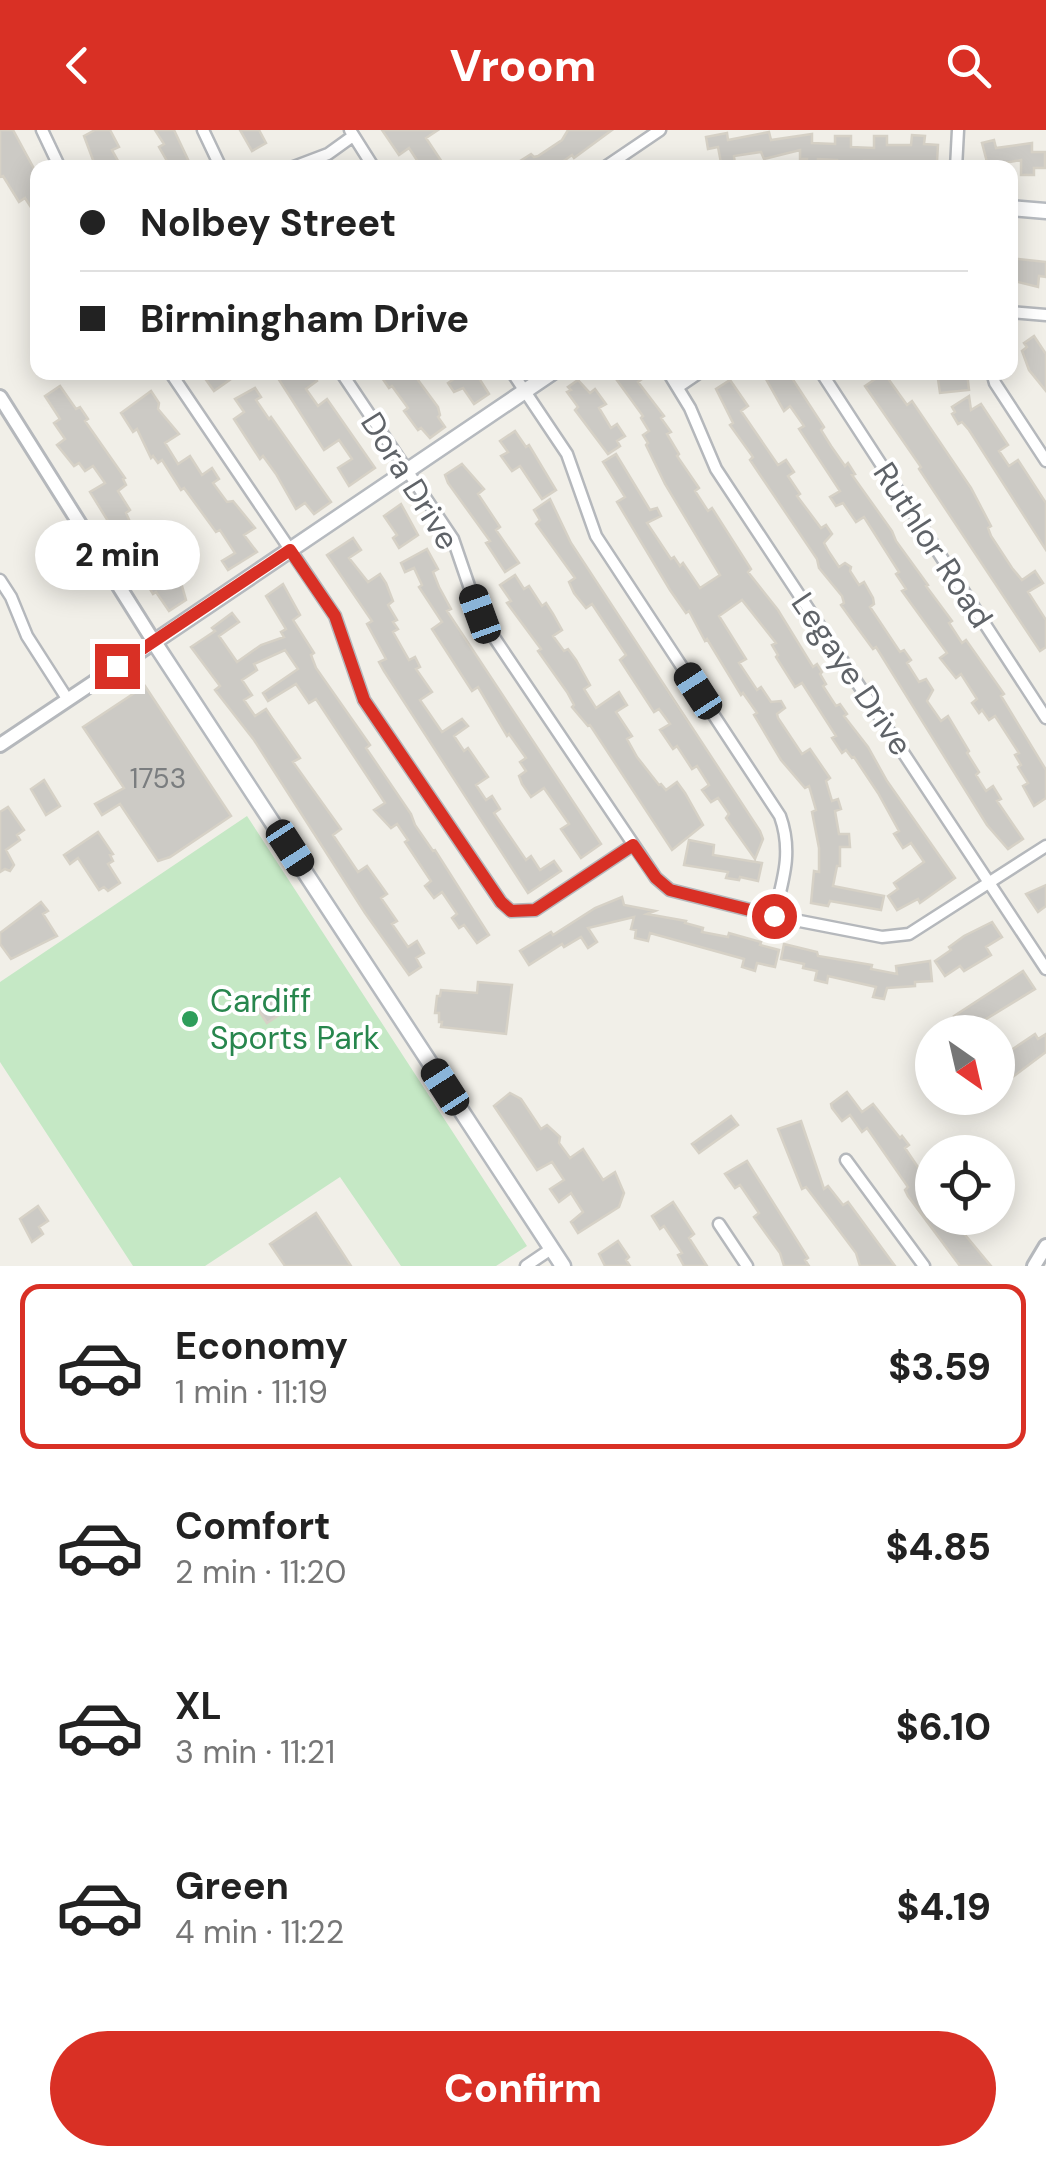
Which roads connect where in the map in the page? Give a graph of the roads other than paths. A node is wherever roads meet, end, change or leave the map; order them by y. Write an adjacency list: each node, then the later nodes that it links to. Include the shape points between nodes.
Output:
1 (42, 130): 6 (street)
2 (203, 130): 7 (street)
3 (660, 130): 10 (street)
4 (958, 130): 11 (street)
5 (351, 133): 8 (street); 9 (street)
6 (56, 160)
7 (216, 160)
8 (312, 160)
9 (369, 160)
10 (616, 160)
11 (956, 160)
12 (1018, 209): 13 (main road)
13 (1046, 212)
14 (1018, 313): 15 (street)
15 (1046, 316)
16 (175, 380): 29 (street)
17 (346, 380): 28 (street, Dora Drive)
18 (517, 380): 25 (street)
19 (542, 380): 25 (main road)
20 (673, 380): 24 (street, Legaye Drive)
21 (688, 380): 24 (street)
22 (826, 380): 33 (street, Ruthlor Road)
23 (994, 380): 27 (street)
24 (678, 387): 39 (street, Legaye Drive, via 716,470)
25 (525, 392): 28 (main road); 40 (street, via 567,454 596,536 780,816 789,854)
26 (0, 398): 31 (street)
27 (1046, 462)
28 (408, 472): 29 (main road); 37 (street, Dora Drive, via 453,539 480,614)
29 (290, 550): 31 (main road); 37 (street, via 335,616 364,700 511,911 535,910)
30 (0, 580): 34 (street)
31 (154, 642): 34 (street); 45 (main road)
32 (1046, 690): 33 (street)
33 (1033, 699): 35 (street, Ruthlor Road)
34 (68, 700): 36 (street)
35 (1046, 718)
36 (0, 746)
37 (633, 845): 40 (street, Dora Drive, via 670,890)
38 (1046, 846): 39 (street, Dora Drive)
39 (990, 882): 40 (street, Dora Drive, via 909,934 882,937); 41 (street, Legaye Drive)
40 (774, 916)
41 (1046, 969)
42 (846, 1160): 49 (street)
43 (719, 1224): 48 (street)
44 (1046, 1246): 50 (street)
45 (551, 1249): 46 (street); 47 (main road)
46 (526, 1266)
47 (562, 1266)
48 (747, 1266)
49 (924, 1266)
50 (1034, 1266)

